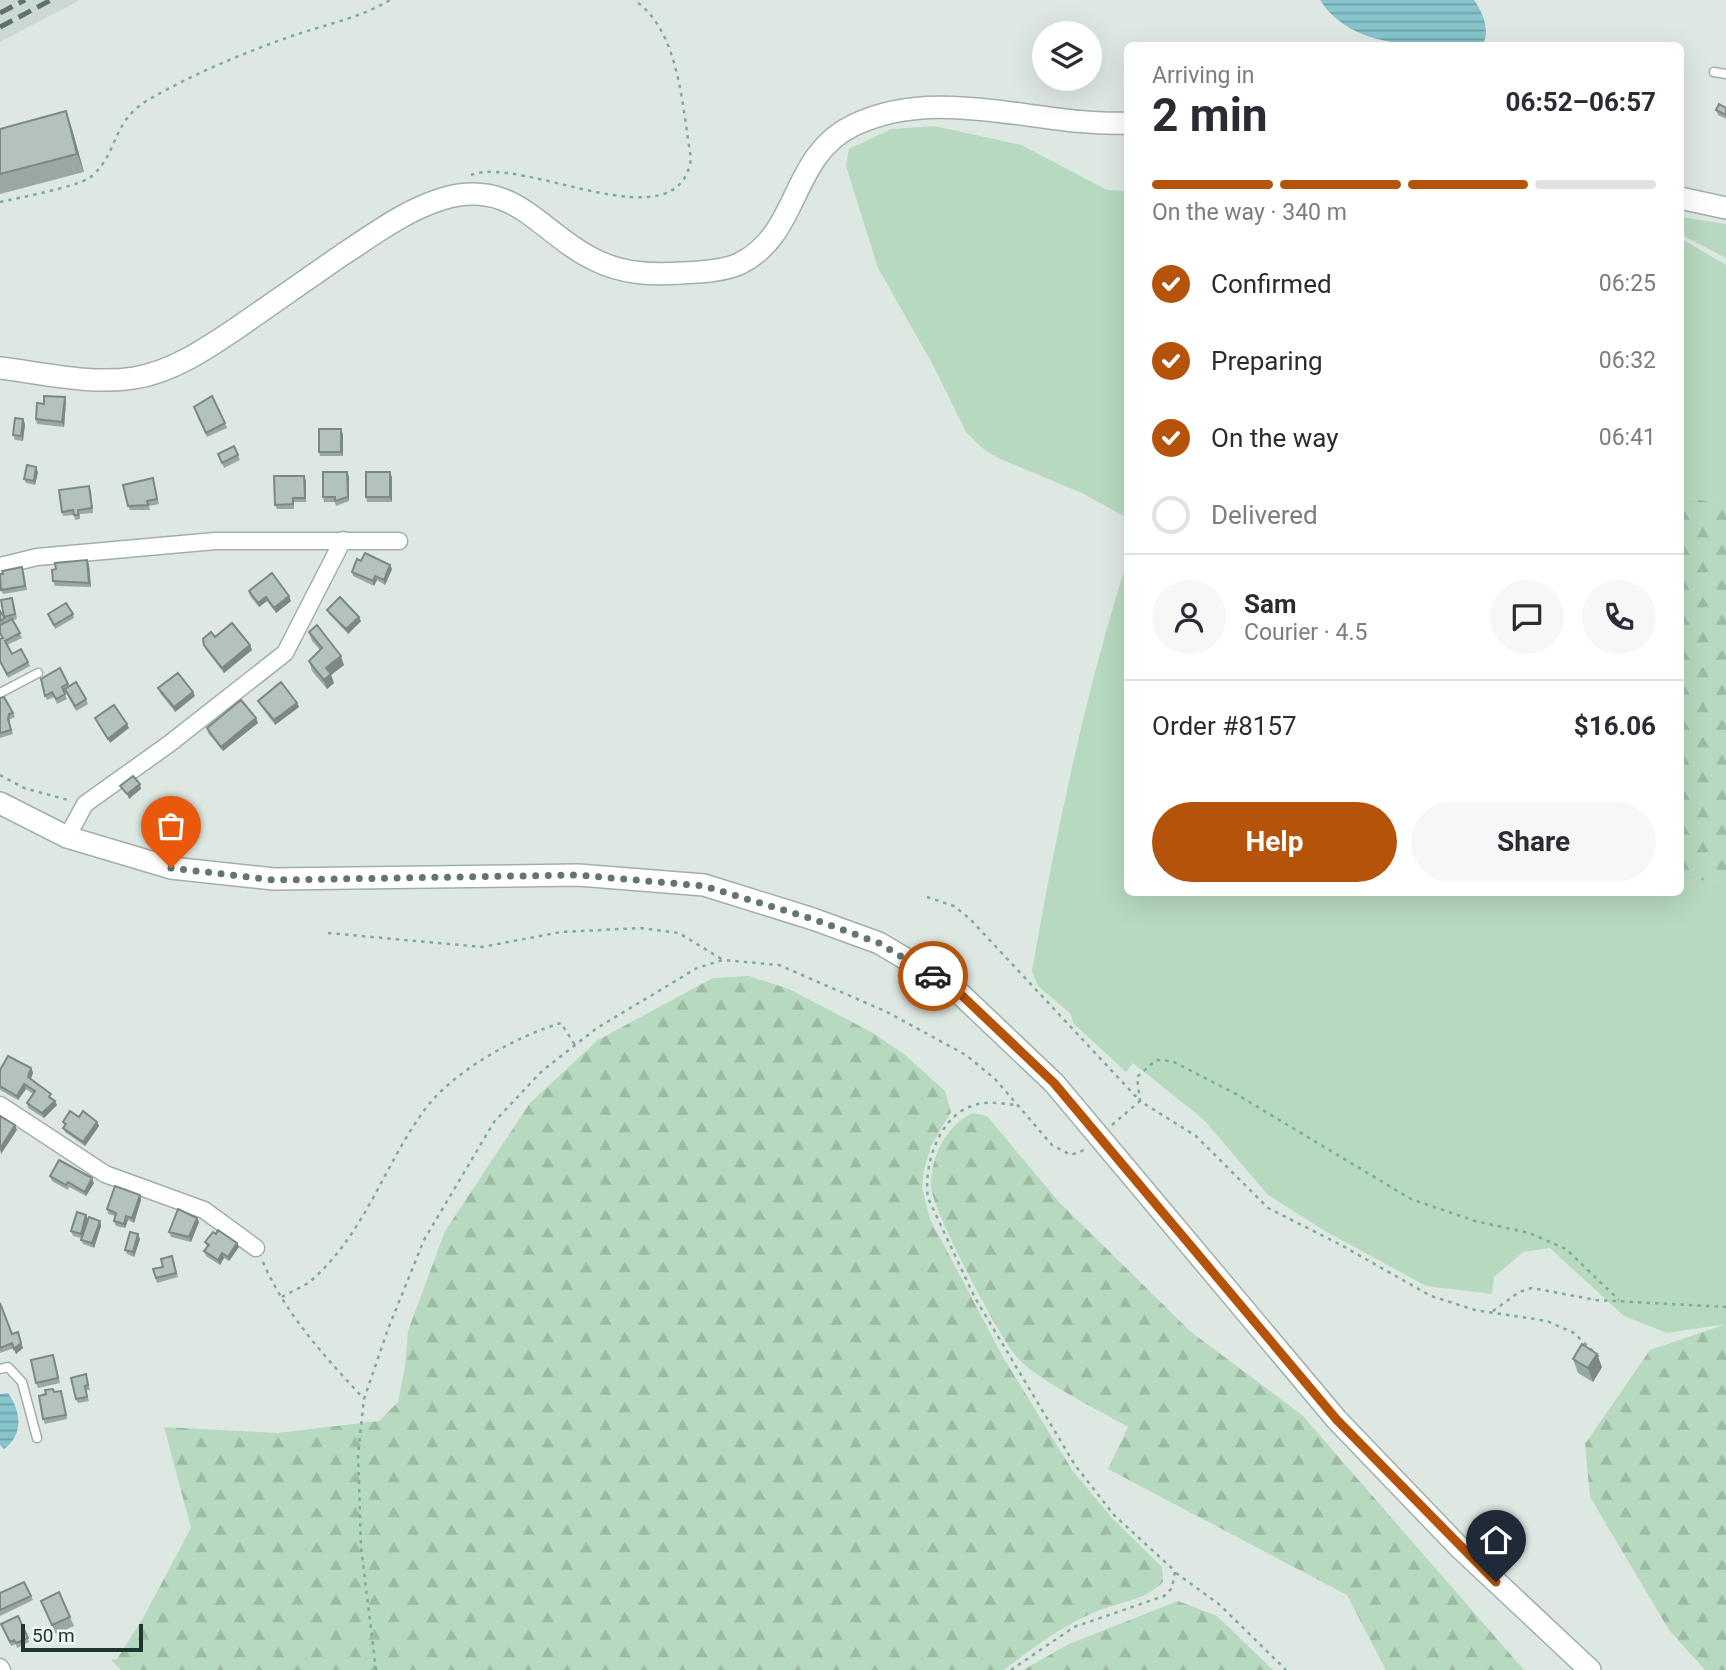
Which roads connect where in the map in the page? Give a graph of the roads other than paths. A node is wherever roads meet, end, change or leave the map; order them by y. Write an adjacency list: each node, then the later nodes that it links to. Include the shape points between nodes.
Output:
1 (1714, 72): 2 (lane)
2 (1726, 74)
3 (1124, 123): 6 (street, via 952,109 878,115 834,135 820,150 787,215 753,255 723,268 683,273 636,274 616,269 592,259 510,201 484,194 456,195 402,216 209,346 159,372 114,380)
4 (1684, 199): 5 (street)
5 (1726, 208)
6 (0, 368)
7 (342, 540): 8 (street); 9 (street, via 215,541 37,557); 13 (street, via 285,653 85,804)
8 (399, 541)
9 (0, 566)
10 (38, 673): 11 (lane)
11 (0, 693)
12 (0, 803): 13 (street)
13 (67, 837): 18 (street, via 171,868 274,880 578,875 704,886 879,943 953,987 1054,1083 1337,1420 1458,1547)
14 (0, 1105): 15 (street, via 105,1174 204,1210)
15 (256, 1248)
16 (0, 1369): 17 (lane, via 8,1367 22,1382)
17 (37, 1438)
18 (1590, 1670)

